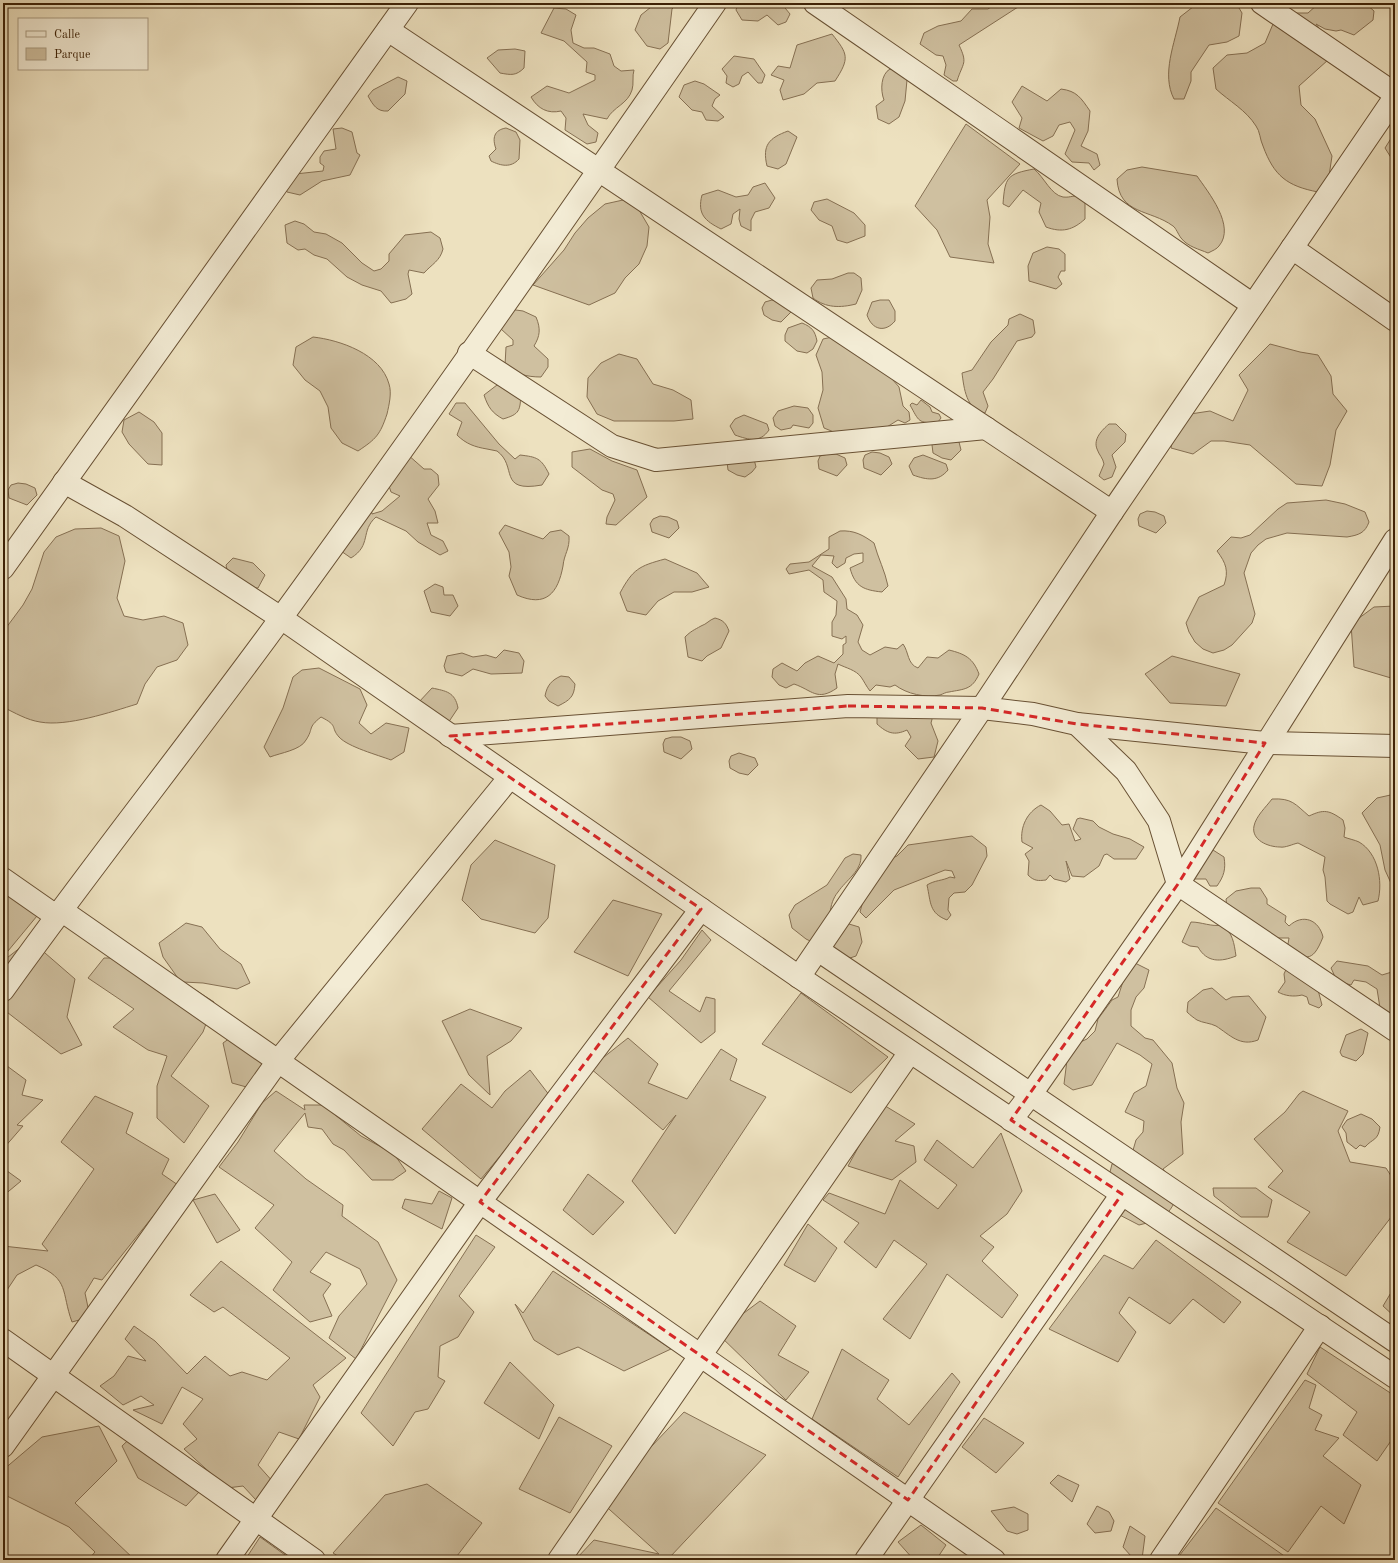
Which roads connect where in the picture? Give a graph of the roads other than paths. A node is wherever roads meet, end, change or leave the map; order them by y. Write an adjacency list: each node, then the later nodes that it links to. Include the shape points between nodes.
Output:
1 (407, 3): 5 (street)
2 (715, 3): 7 (street)
3 (815, 3): 9 (street)
4 (1262, 3): 6 (street)
5 (388, 30): 7 (street); 13 (street)
6 (1395, 96): 8 (street)
7 (598, 171): 11 (street); 12 (street)
8 (1292, 248): 9 (street); 10 (street)
9 (1253, 305): 14 (street)
10 (1395, 320)
11 (470, 354): 12 (street, via 612,446 656,460); 17 (street)
12 (986, 428): 14 (street)
13 (64, 482): 16 (street); 17 (street, via 125,516)
14 (1112, 512): 18 (street)
15 (1395, 540): 21 (street)
16 (3, 568)
17 (281, 618): 20 (street); 27 (street)
18 (982, 708): 19 (street, via 1033,714); 20 (street, via 848,706); 28 (street)
19 (1077, 724): 21 (street); 25 (street, via 1126,771 1159,821)
20 (450, 736): 23 (street)
21 (1265, 743): 22 (street); 25 (street)
22 (1395, 746)
23 (510, 777): 26 (street); 33 (street)
24 (3, 879): 27 (street)
25 (1178, 884): 31 (street); 34 (street)
26 (701, 909): 29 (street); 37 (street)
27 (58, 913): 30 (street); 33 (street)
28 (818, 950): 29 (street); 34 (street)
29 (798, 977): 32 (street)
30 (3, 990)
31 (1395, 1030)
32 (910, 1052): 35 (street); 41 (street)
33 (278, 1061): 37 (street); 42 (street)
34 (1031, 1094): 35 (street); 40 (street)
35 (1011, 1120): 36 (street)
36 (1122, 1194): 38 (street); 45 (street)
37 (480, 1202): 41 (street); 46 (street)
38 (1320, 1326): 43 (street); 52 (street)
39 (3, 1340): 42 (street)
40 (1395, 1340)
41 (701, 1356): 45 (street); 49 (street)
42 (53, 1376): 44 (street); 46 (street)
43 (1395, 1377)
44 (3, 1446)
45 (908, 1500): 50 (street); 51 (street)
46 (256, 1519): 47 (street); 48 (street)
47 (227, 1560)
48 (314, 1560)
49 (559, 1560)
50 (866, 1560)
51 (994, 1560)
52 (1161, 1560)

